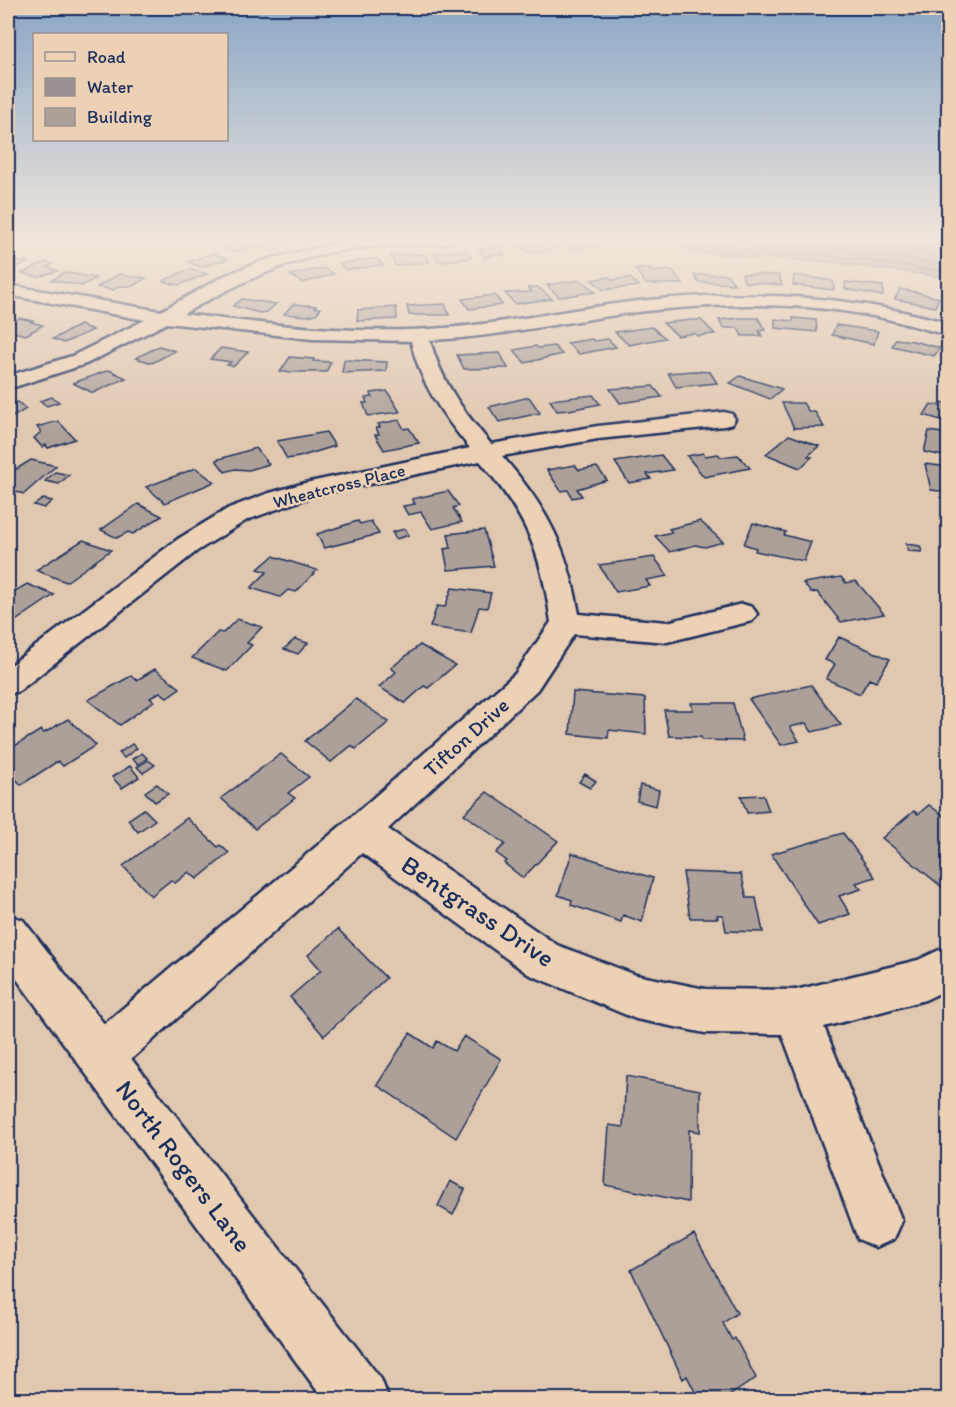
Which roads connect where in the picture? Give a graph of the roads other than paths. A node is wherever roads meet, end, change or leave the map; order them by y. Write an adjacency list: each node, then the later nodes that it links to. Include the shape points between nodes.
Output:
1 (79, 305): 5 (street)
2 (187, 305): 5 (street)
3 (668, 305): 7 (street)
4 (823, 305): 6 (street, via 891,314)
5 (165, 317): 7 (street, via 281,332); 8 (street, via 79,360)
6 (948, 329)
7 (418, 335): 10 (street, via 431,379)
8 (8, 383)
9 (724, 419): 10 (street, Wheatcross Place, via 608,429)
10 (486, 451): 12 (street, via 537,518 560,582); 13 (street, Wheatcross Place, via 278,499 238,514 195,540)
11 (742, 614): 12 (street, via 667,632)
12 (566, 623): 14 (street, Tifton Drive, via 526,682)
13 (8, 683)
14 (361, 831): 17 (street, Bentgrass Drive, via 543,960 636,997 705,1011); 18 (street, Tifton Drive)
15 (8, 934): 18 (street, North Rogers Lane)
16 (948, 966): 17 (street, Bentgrass Drive, via 925,979)
17 (796, 1012): 19 (street)
18 (101, 1056): 20 (street, North Rogers Lane)
19 (876, 1221)
20 (360, 1400)

